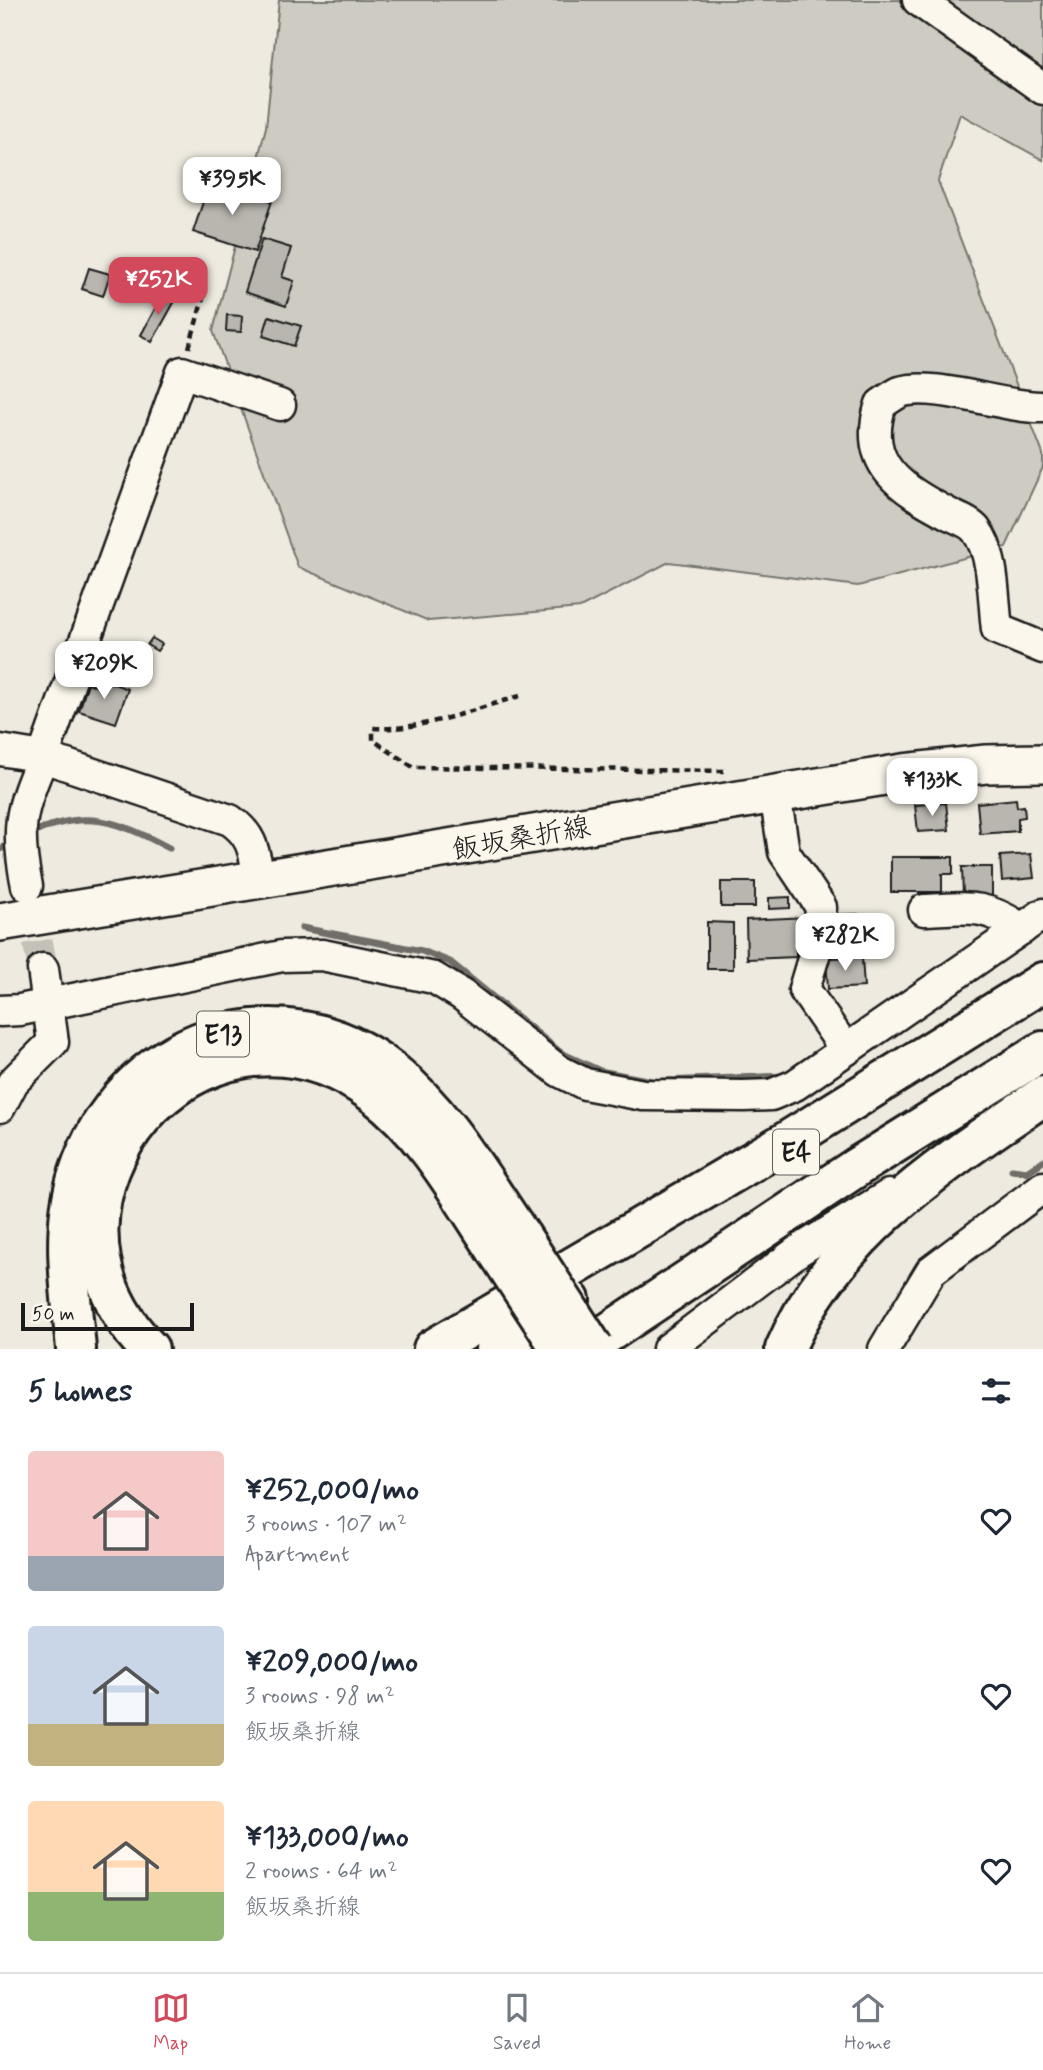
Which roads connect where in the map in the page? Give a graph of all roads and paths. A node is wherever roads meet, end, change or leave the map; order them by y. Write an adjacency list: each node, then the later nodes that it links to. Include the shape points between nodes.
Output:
1 (918, 0): 2 (street)
2 (1043, 89)
3 (205, 291): 4 (path)
4 (182, 372): 5 (street); 10 (street)
5 (280, 405)
6 (1043, 407): 7 (street, via 933,391 901,392 881,404 878,414 879,453 895,481 976,528 988,555 998,629)
7 (1043, 648)
8 (520, 696): 12 (path, via 424,723 373,728 373,740 413,767)
9 (0, 750): 10 (street)
10 (43, 757): 14 (street, via 230,820 245,830); 15 (street, via 19,823)
11 (1043, 763): 13 (main road, 飯坂桑折線, via 903,773)
12 (733, 771)
13 (775, 794): 14 (main road, 飯坂桑折線); 24 (street, via 784,852 821,907 819,939 804,989)
14 (260, 881): 17 (main road, 飯坂桑折線)
15 (27, 886)
16 (924, 910): 18 (street, via 979,908)
17 (0, 922)
18 (1032, 922): 24 (street)
19 (44, 969): 22 (street)
20 (1043, 982): 33 (highway, via 784,1143)
21 (1043, 996): 34 (highway, E4)
22 (50, 1002): 23 (street); 24 (street, via 282,957 322,955 433,978 463,995 559,1070 585,1084 615,1091 771,1095 796,1085); 27 (street, via 53,1042 13,1082)
23 (0, 1011)
24 (846, 1050)
25 (1043, 1051): 36 (highway, E4, via 857,1167)
26 (1043, 1096): 28 (highway)
27 (0, 1107)
28 (947, 1161): 38 (street, via 799,1251); 39 (highway, via 872,1224 845,1254 802,1314)
29 (1043, 1187): 40 (street, via 931,1270)
30 (509, 1243): 31 (highway, E13, via 452,1136 424,1101 363,1052 288,1030 250,1029 212,1036 175,1052 139,1076 92,1139 77,1176 69,1217); 32 (highway, via 399,1116 373,1093 319,1065 282,1057 220,1063 190,1075 141,1115 120,1148 106,1185 98,1224 102,1266 115,1303); 35 (highway, bridge); 37 (highway, E13, bridge)
31 (76, 1349)
32 (149, 1349)
33 (433, 1349)
34 (496, 1349)
35 (561, 1349)
36 (584, 1349)
37 (594, 1349)
38 (667, 1349)
39 (785, 1349)
40 (884, 1349)

